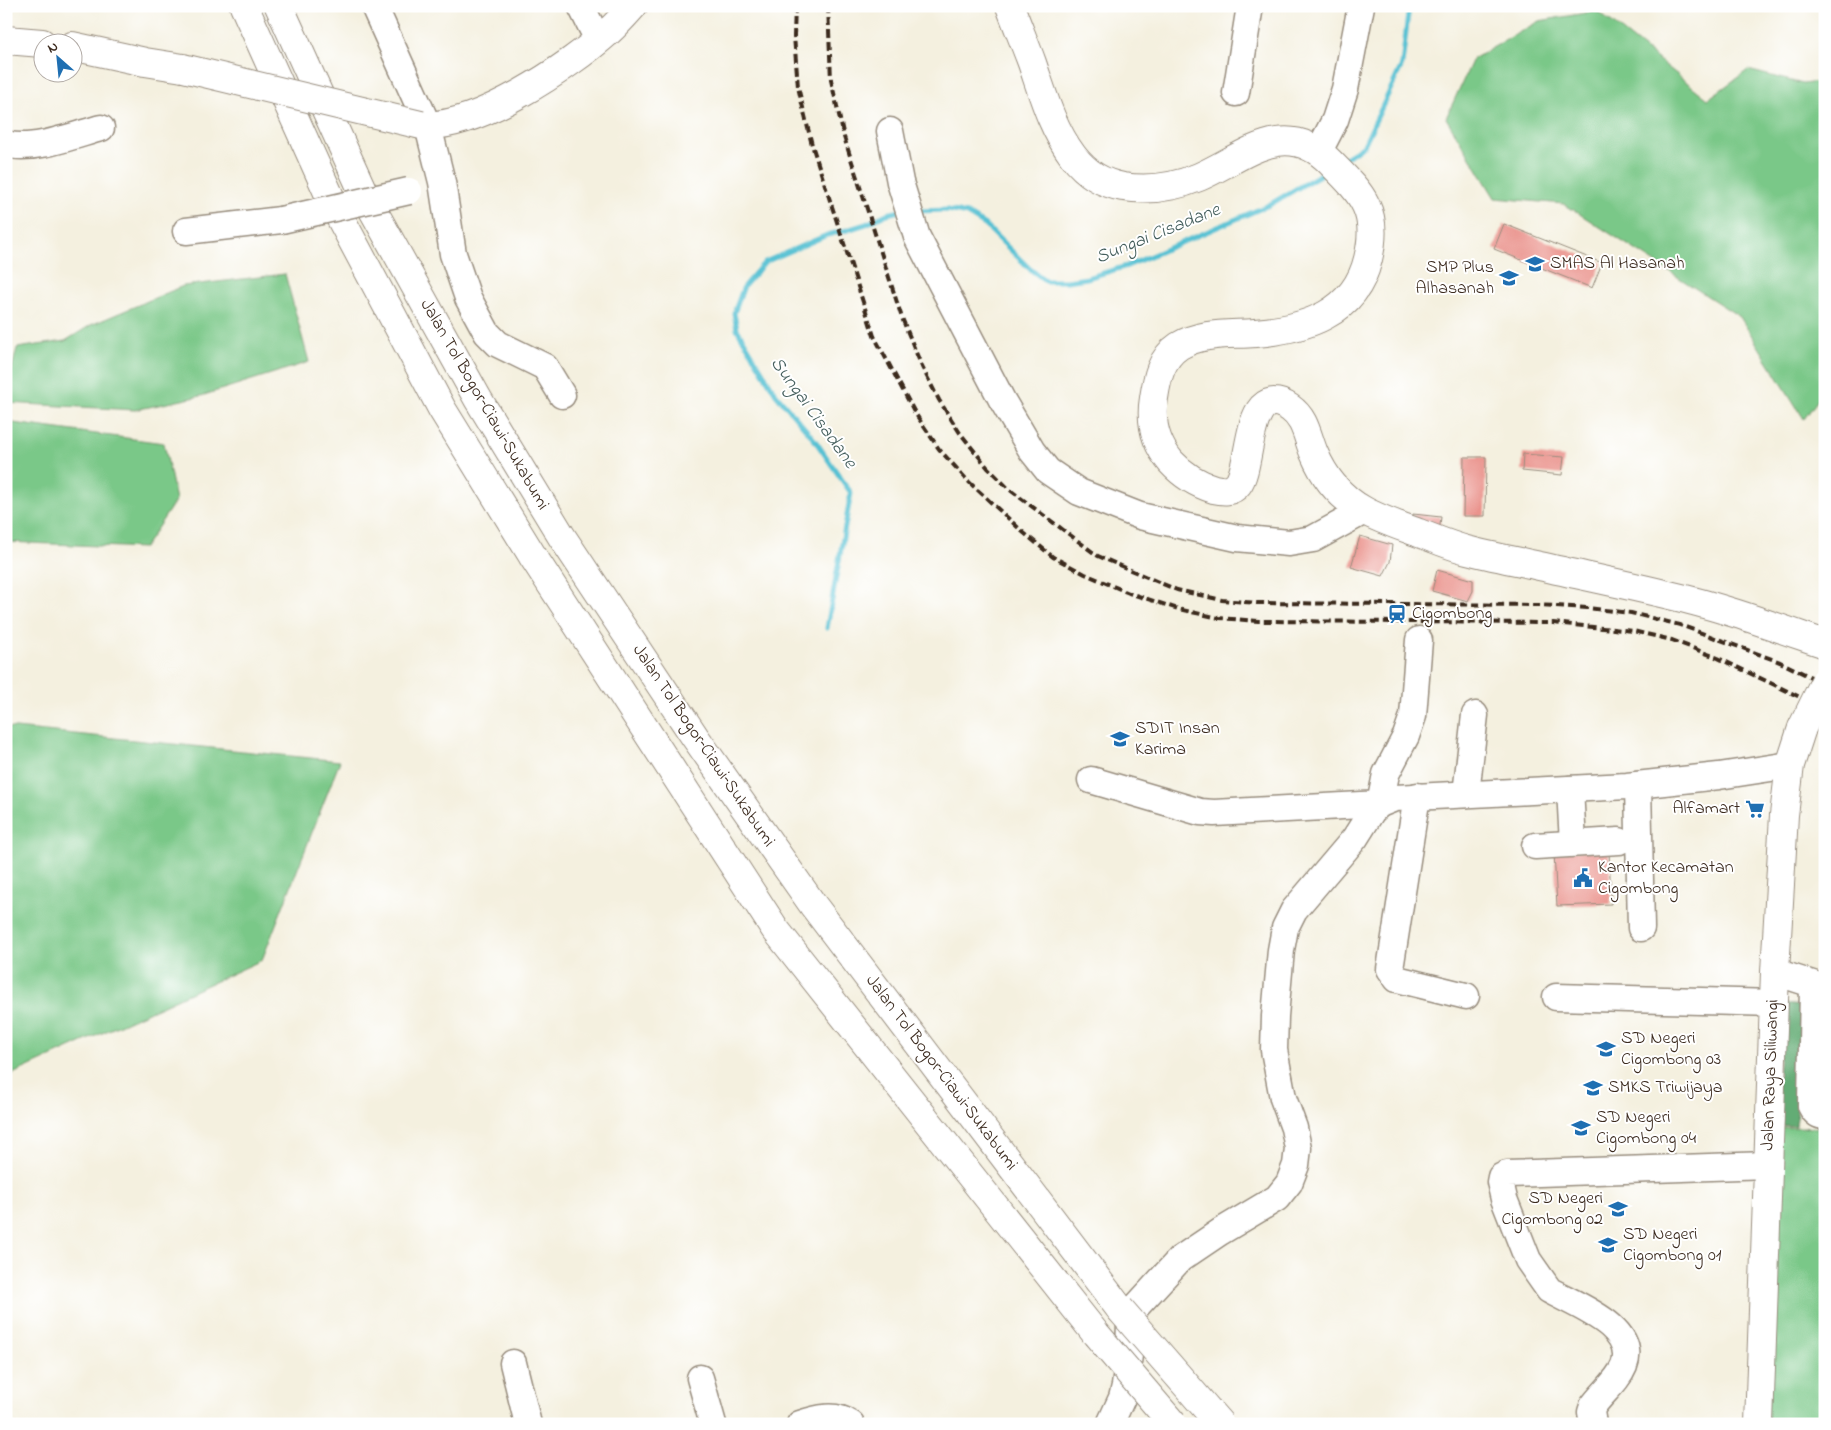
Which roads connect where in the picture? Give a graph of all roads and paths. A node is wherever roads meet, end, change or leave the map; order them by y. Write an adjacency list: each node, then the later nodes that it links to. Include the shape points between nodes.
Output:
1 (244, 6): 52 (main road, Jalan Tol Bogor–Ciawi–Sukabumi, bridge, via 335,208 442,409 532,556 775,929 1096,1334)
2 (279, 6): 53 (main road, Jalan Tol Bogor–Ciawi–Sukabumi, bridge, via 364,194 478,399 562,537 695,738 813,905 1120,1308)
3 (374, 6): 14 (street)
4 (581, 6): 10 (street)
5 (633, 6): 10 (main road)
6 (1010, 6): 18 (main road, via 1055,126 1070,152 1097,179 1129,188 1178,185 1251,149 1278,141 1304,144)
7 (1250, 6): 13 (street)
8 (1361, 6): 18 (street, via 1343,96)
9 (6, 40): 11 (main road)
10 (598, 40): 14 (main road, via 513,98 473,116)
11 (32, 42)
12 (82, 48): 14 (main road, bridge, via 183,68)
13 (1236, 93)
14 (424, 126): 19 (street)
15 (101, 128): 17 (street, via 42,144)
16 (890, 132): 22 (street, via 900,182 917,237 1002,400 1032,451 1048,471 1079,492 1140,516 1237,538 1289,543 1313,539)
17 (6, 144)
18 (1325, 157): 22 (main road, via 1360,194 1370,215 1372,236 1363,276 1342,304 1300,326 1212,335 1182,345 1169,354 1162,366 1152,418 1161,448 1182,472 1196,482 1225,490 1237,485 1241,479 1260,410 1278,402 1301,418 1328,480 1340,494)
19 (442, 182): 20 (street, bridge, via 281,220); 21 (street, via 453,254 468,298 487,333 498,344 544,367)
20 (186, 231)
21 (562, 395)
22 (1364, 511): 24 (main road, via 1465,550 1675,596)
23 (1419, 640): 33 (street, via 1413,716 1386,774)
24 (1825, 644)
25 (1825, 681): 27 (main road, Jalan Raya Siliwangi, bridge, via 1802,728)
26 (1475, 715): 31 (street)
27 (1790, 765): 29 (street); 38 (main road, Jalan Raya Siliwangi)
28 (1091, 780): 33 (street, via 1200,812)
29 (1638, 785): 30 (street); 37 (street)
30 (1570, 790): 31 (street); 35 (street)
31 (1466, 794): 32 (street)
32 (1417, 796): 33 (street, via 1395,798); 40 (street, via 1390,968 1397,979)
33 (1380, 804): 51 (street, via 1294,910 1285,928 1274,1050 1283,1098 1298,1148 1289,1183 1277,1198 1180,1259 1136,1307 1130,1322 1128,1372)
34 (1620, 841): 35 (street)
35 (1573, 843): 36 (street)
36 (1535, 846)
37 (1641, 928)
38 (1775, 972): 39 (street); 42 (main road, Jalan Raya Siliwangi)
39 (1819, 987): 43 (street, via 1811,1106 1814,1112)
40 (1466, 996)
41 (1556, 997): 42 (street)
42 (1774, 1003): 44 (main road, Jalan Raya Siliwangi)
43 (1825, 1116)
44 (1768, 1166): 54 (street, via 1507,1174 1501,1177 1504,1199 1528,1260 1545,1286 1606,1322 1623,1338 1627,1351 1624,1366 1593,1406); 55 (main road, Jalan Raya Siliwangi)
45 (513, 1363): 47 (street)
46 (700, 1378): 48 (street)
47 (528, 1424)
48 (713, 1424)
49 (800, 1424): 50 (street, via 828,1417 840,1418)
50 (851, 1424)
51 (1110, 1424)
52 (1174, 1424)
53 (1220, 1424)
54 (1593, 1424)
55 (1759, 1424)

